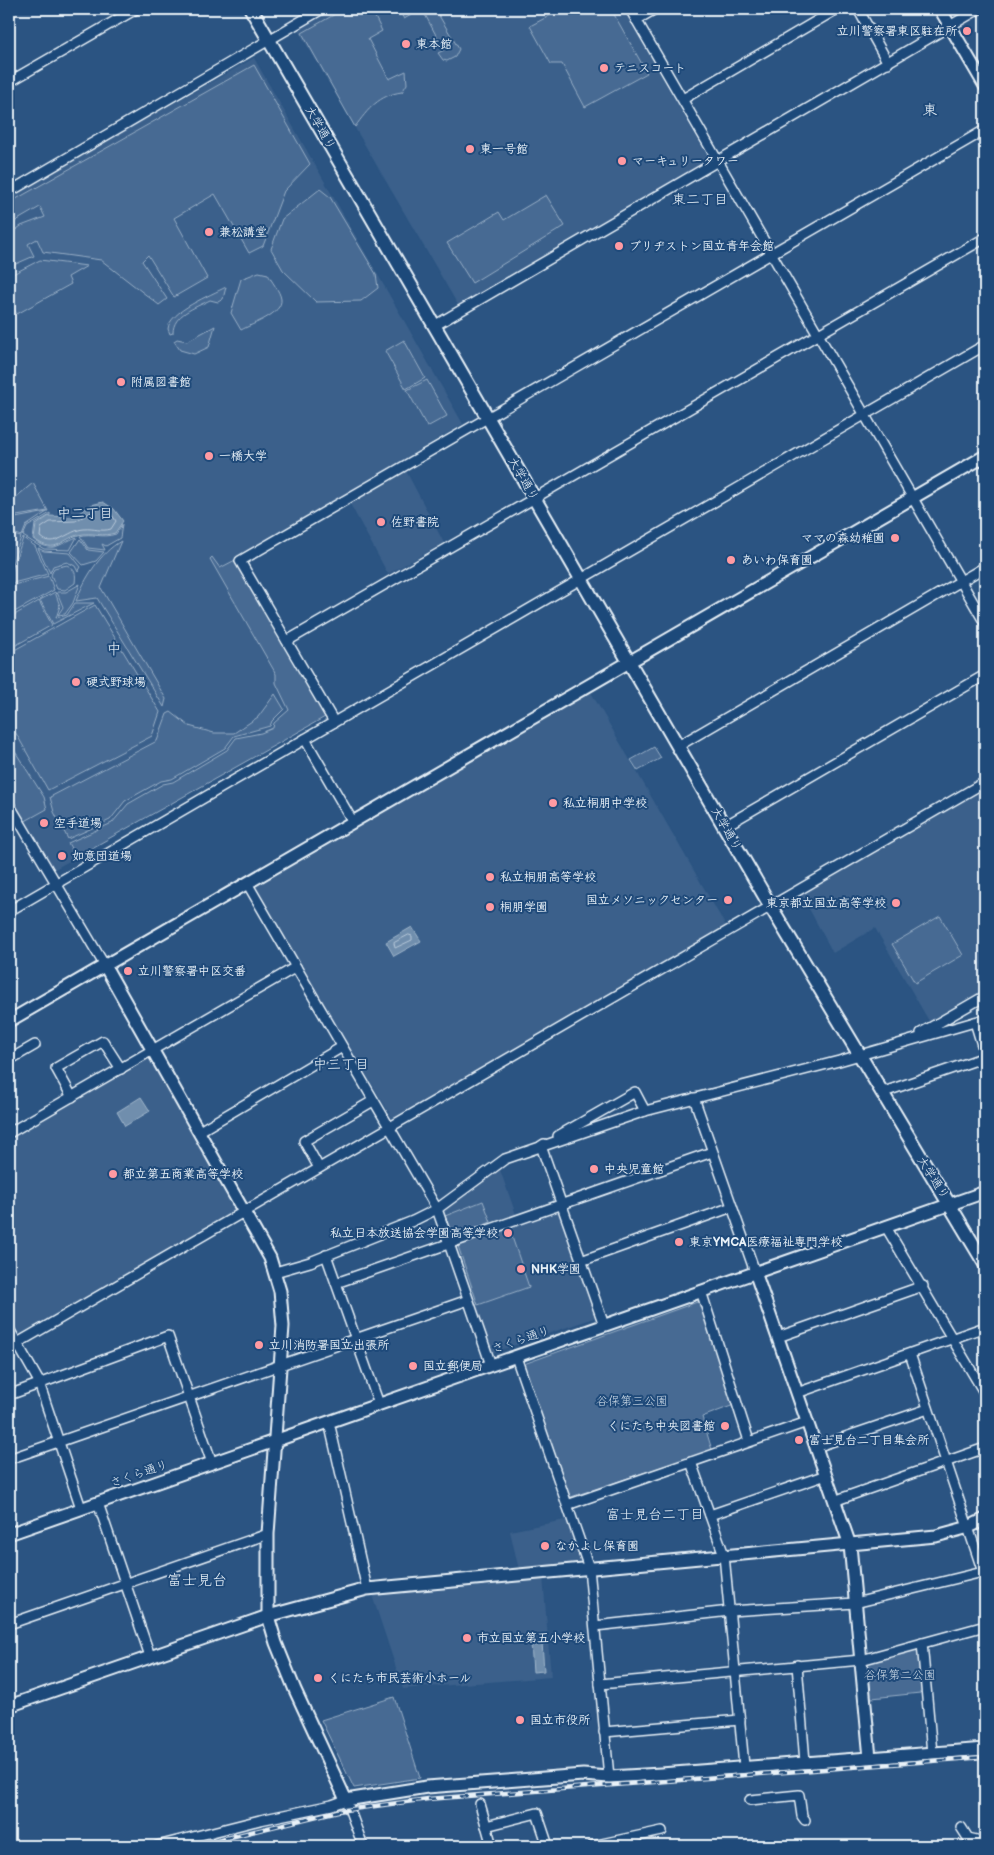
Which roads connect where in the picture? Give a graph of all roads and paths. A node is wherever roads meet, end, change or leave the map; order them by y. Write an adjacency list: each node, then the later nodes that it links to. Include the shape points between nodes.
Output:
1 (136, 9): 15 (street)
2 (250, 9): 13 (main road, 大学通り)
3 (260, 9): 13 (main road, 大学通り)
4 (322, 9): 13 (street)
5 (630, 9): 11 (street)
6 (655, 9): 11 (street)
7 (837, 9): 17 (street)
8 (858, 9): 14 (street)
9 (940, 9): 12 (street)
10 (980, 9): 12 (street)
11 (636, 20): 17 (street)
12 (950, 26): 14 (street); 16 (street)
13 (272, 38): 20 (street); 23 (main road, 大学通り)
14 (888, 63): 19 (street)
15 (9, 82)
16 (985, 86)
17 (683, 99): 19 (street)
18 (985, 130): 22 (street)
19 (717, 161): 22 (street); 23 (street)
20 (9, 192)
21 (985, 238): 24 (street)
22 (772, 254): 24 (street); 27 (street)
23 (438, 324): 27 (main road, 大学通り)
24 (818, 334): 26 (street); 30 (street)
25 (985, 345): 26 (street)
26 (865, 415): 29 (street); 32 (street)
27 (491, 417): 30 (main road, 大学通り); 35 (street, via 240,561)
28 (985, 456): 29 (street)
29 (913, 497): 33 (street); 36 (street)
30 (538, 498): 32 (main road, 大学通り); 35 (street)
31 (985, 567): 33 (street)
32 (585, 578): 36 (main road, 大学通り); 38 (street)
33 (961, 581): 34 (street); 40 (street)
34 (985, 623)
35 (287, 642): 38 (street)
36 (633, 661): 40 (main road, 大学通り); 43 (street)
37 (985, 675): 44 (street)
38 (334, 722): 39 (street)
39 (306, 739): 43 (street); 45 (street)
40 (681, 744): 44 (main road, 大学通り)
41 (985, 782): 47 (street)
42 (9, 804): 45 (street)
43 (353, 822): 46 (street)
44 (729, 824): 47 (main road, 大学通り)
45 (57, 883): 48 (street); 49 (street)
46 (247, 883): 49 (street); 50 (street)
47 (774, 905): 59 (main road, 大学通り); 68 (street)
48 (9, 911)
49 (105, 966): 53 (street); 58 (street)
50 (296, 967): 57 (street); 58 (street)
51 (985, 996): 55 (street)
52 (985, 1019): 54 (street)
53 (9, 1022)
54 (975, 1022): 55 (street); 60 (street)
55 (910, 1039): 59 (street)
56 (35, 1045): 61 (street)
57 (342, 1047): 66 (street); 69 (street)
58 (152, 1051): 62 (street); 69 (street)
59 (862, 1053): 63 (main road, 大学通り); 65 (street)
60 (985, 1056): 63 (street)
61 (9, 1060)
62 (120, 1069): 64 (street); 64 (street, via 103,1041 56,1068)
63 (885, 1092): 75 (main road, 大学通り)
64 (72, 1097): 70 (street)
65 (694, 1098): 67 (street); 72 (street)
66 (373, 1101): 68 (street); 73 (street, via 304,1141)
67 (645, 1111): 71 (street); 71 (street, via 634,1092)
68 (389, 1128): 73 (street); 78 (street)
69 (198, 1132): 79 (street)
70 (9, 1133)
71 (541, 1146): 76 (street); 78 (street, via 505,1159)
72 (712, 1152): 76 (street); 77 (street)
73 (319, 1168): 79 (street)
74 (985, 1192): 75 (street, さくら通り)
75 (950, 1204): 80 (street, さくら通り); 84 (main road, 大学通り)
76 (561, 1205): 81 (street); 83 (street)
77 (732, 1207): 83 (street); 86 (street)
78 (437, 1209): 81 (street); 82 (street)
79 (244, 1211): 85 (street); 97 (street)
80 (886, 1227): 86 (street, さくら通り); 88 (street)
81 (449, 1244): 87 (street); 90 (street)
82 (326, 1256): 85 (street); 87 (street)
83 (581, 1261): 91 (street)
84 (985, 1264)
85 (275, 1272): 101 (street, via 282,1307)
86 (755, 1272): 89 (street, さくら通り); 94 (street)
87 (336, 1283): 96 (street)
88 (922, 1286): 94 (street); 95 (street)
89 (701, 1291): 91 (street, さくら通り); 113 (street)
90 (468, 1300): 96 (street); 102 (street)
91 (604, 1326): 100 (street, さくら通り)
92 (985, 1327): 95 (street)
93 (9, 1329): 97 (street)
94 (778, 1337): 104 (street)
95 (953, 1338): 99 (street); 105 (street)
96 (356, 1340): 101 (street); 108 (street)
97 (17, 1343): 98 (street); 103 (street)
98 (9, 1348)
99 (910, 1354): 104 (street); 109 (street)
100 (516, 1356): 102 (street, さくら通り); 124 (street)
101 (280, 1365): 107 (street); 112 (street)
102 (491, 1366): 108 (street, さくら通り)
103 (39, 1384): 106 (street); 107 (street, via 168,1336); 114 (street)
104 (797, 1393): 111 (street)
105 (985, 1394)
106 (9, 1395)
107 (189, 1397): 114 (street); 120 (street)
108 (379, 1404): 110 (street, さくら通り)
109 (928, 1409): 115 (street); 118 (street)
110 (329, 1422): 112 (street, さくら通り); 136 (street)
111 (807, 1422): 113 (street); 115 (street)
112 (276, 1439): 120 (street, さくら通り); 130 (street)
113 (749, 1441): 119 (street)
114 (58, 1442): 117 (street); 125 (street)
115 (816, 1447): 121 (street)
116 (985, 1448): 118 (street)
117 (9, 1459)
118 (947, 1461): 122 (street); 128 (street)
119 (692, 1462): 124 (street); 126 (street)
120 (212, 1463): 123 (street, さくら通り)
121 (826, 1476): 122 (street); 126 (street)
122 (834, 1501): 131 (street)
123 (98, 1503): 125 (street, さくら通り); 135 (street)
124 (567, 1504): 133 (street)
125 (81, 1508): 129 (street, さくら通り)
126 (710, 1515): 132 (street)
127 (985, 1519): 128 (street)
128 (969, 1527): 131 (street, via 936,1536); 134 (street)
129 (9, 1534)
130 (268, 1534): 135 (street); 139 (street)
131 (850, 1545): 132 (street); 137 (street)
132 (724, 1555): 133 (street); 138 (street)
133 (589, 1568): 136 (street); 141 (street)
134 (984, 1575): 137 (street)
135 (125, 1584): 140 (street); 144 (street)
136 (367, 1589): 139 (street)
137 (855, 1602): 138 (street); 145 (street)
138 (730, 1612): 141 (street); 147 (street)
139 (268, 1616): 144 (street); 158 (street, via 295,1690)
140 (9, 1624)
141 (594, 1626): 148 (street)
142 (985, 1626): 143 (street)
143 (922, 1643): 145 (street); 153 (street)
144 (150, 1656): 149 (street)
145 (861, 1660): 146 (street); 154 (street)
146 (797, 1665): 147 (street); 155 (street)
147 (735, 1671): 148 (street); 150 (street)
148 (600, 1684): 151 (street)
149 (9, 1705)
150 (740, 1720): 151 (street); 156 (street)
151 (604, 1732): 157 (street)
152 (985, 1749): 153 (street)
153 (932, 1753): 154 (street)
154 (870, 1758): 155 (street)
155 (805, 1762): 156 (street)
156 (744, 1766): 157 (street, via 739,1769)
157 (609, 1777): 158 (street, via 427,1787)
158 (346, 1800): 166 (street); 167 (street)
159 (750, 1800): 161 (street, via 799,1795)
160 (480, 1804): 162 (street)
161 (805, 1820)
162 (486, 1826): 168 (street); 169 (street, via 537,1813)
163 (960, 1827): 165 (street, via 968,1838)
164 (662, 1831): 170 (street)
165 (985, 1842)
166 (157, 1846)
167 (363, 1846)
168 (492, 1846)
169 (548, 1846)
170 (592, 1846)

